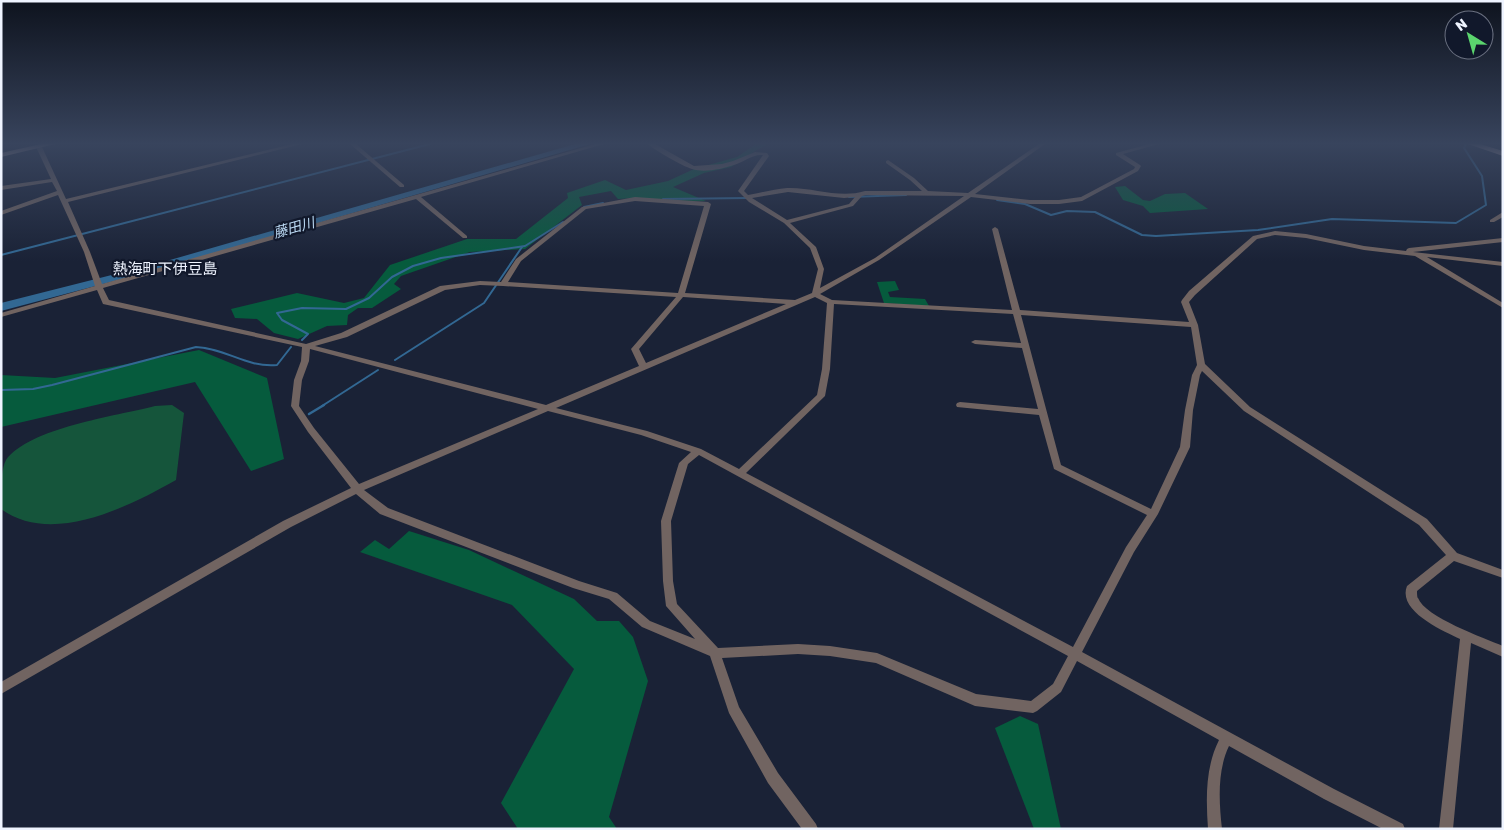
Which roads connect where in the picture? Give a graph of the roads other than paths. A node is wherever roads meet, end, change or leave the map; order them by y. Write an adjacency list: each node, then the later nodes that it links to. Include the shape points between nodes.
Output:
1 (36, 183): 11 (street)
2 (55, 183): 12 (street)
3 (140, 183): 18 (street)
4 (398, 183): 10 (street)
5 (467, 183): 16 (street)
6 (746, 183): 17 (street, via 741,190)
7 (916, 183): 13 (street)
8 (987, 183): 14 (street)
9 (1112, 183): 14 (street, via 1082,199 1040,203)
10 (402, 186)
11 (1, 188)
12 (60, 192): 18 (street); 19 (street)
13 (926, 192): 14 (street); 15 (street, via 883,192)
14 (971, 194): 31 (street, via 877,259)
15 (859, 196): 17 (street, via 788,190); 22 (street, via 851,204)
16 (417, 197): 24 (street); 30 (street)
17 (748, 197): 22 (street)
18 (65, 201): 30 (street, via 96,273)
19 (1, 213)
20 (1503, 214): 21 (street)
21 (1492, 221)
22 (786, 222): 31 (street, via 813,246 821,270)
23 (995, 229): 36 (street)
24 (465, 238)
25 (1503, 240): 26 (street)
26 (1399, 252): 27 (street); 38 (street, via 1344,245 1296,234 1261,234 1185,302)
27 (1414, 253): 28 (street); 35 (street)
28 (1503, 264)
29 (503, 284): 32 (street); 32 (street, via 518,260 584,208 635,200 708,204); 40 (street, via 480,283 443,288 344,335)
30 (98, 288): 37 (street); 40 (street, via 106,302)
31 (815, 294): 33 (street); 34 (street)
32 (681, 295): 33 (street); 42 (street, via 635,349)
33 (797, 302): 42 (street)
34 (831, 302): 36 (street); 48 (street, via 821,396)
35 (1503, 306)
36 (1016, 312): 38 (street); 41 (street)
37 (1, 315)
38 (1194, 325): 43 (street)
39 (975, 342): 41 (street)
40 (306, 346): 45 (street); 49 (street, via 295,406)
41 (1025, 346): 46 (street)
42 (643, 366): 45 (street)
43 (1201, 366): 50 (street, via 1189,410 1186,447); 51 (street, via 1247,409 1423,522)
44 (960, 406): 46 (street)
45 (545, 408): 47 (street, via 669,440); 49 (street)
46 (1041, 412): 50 (street, via 1057,467)
47 (698, 452): 48 (street); 55 (street, via 684,463 666,521 668,581 672,606)
48 (740, 473): 56 (street)
49 (357, 489): 55 (street, via 384,511 613,596 646,624); 57 (street, via 286,524)
50 (1153, 514): 56 (street)
51 (1453, 556): 52 (street); 53 (street, via 1411,589 1413,602 1428,616)
52 (1503, 574)
53 (1466, 636): 54 (street); 62 (street)
54 (1503, 652)
55 (715, 653): 56 (street, via 798,650 877,658 975,700 1033,706 1056,688); 59 (street, via 733,709 773,778)
56 (1073, 653): 58 (street)
57 (1, 689)
58 (1227, 737): 60 (street, via 1220,748 1217,764 1212,803); 61 (street)
59 (811, 829)
60 (1215, 829)
61 (1398, 829)
62 (1446, 829)

